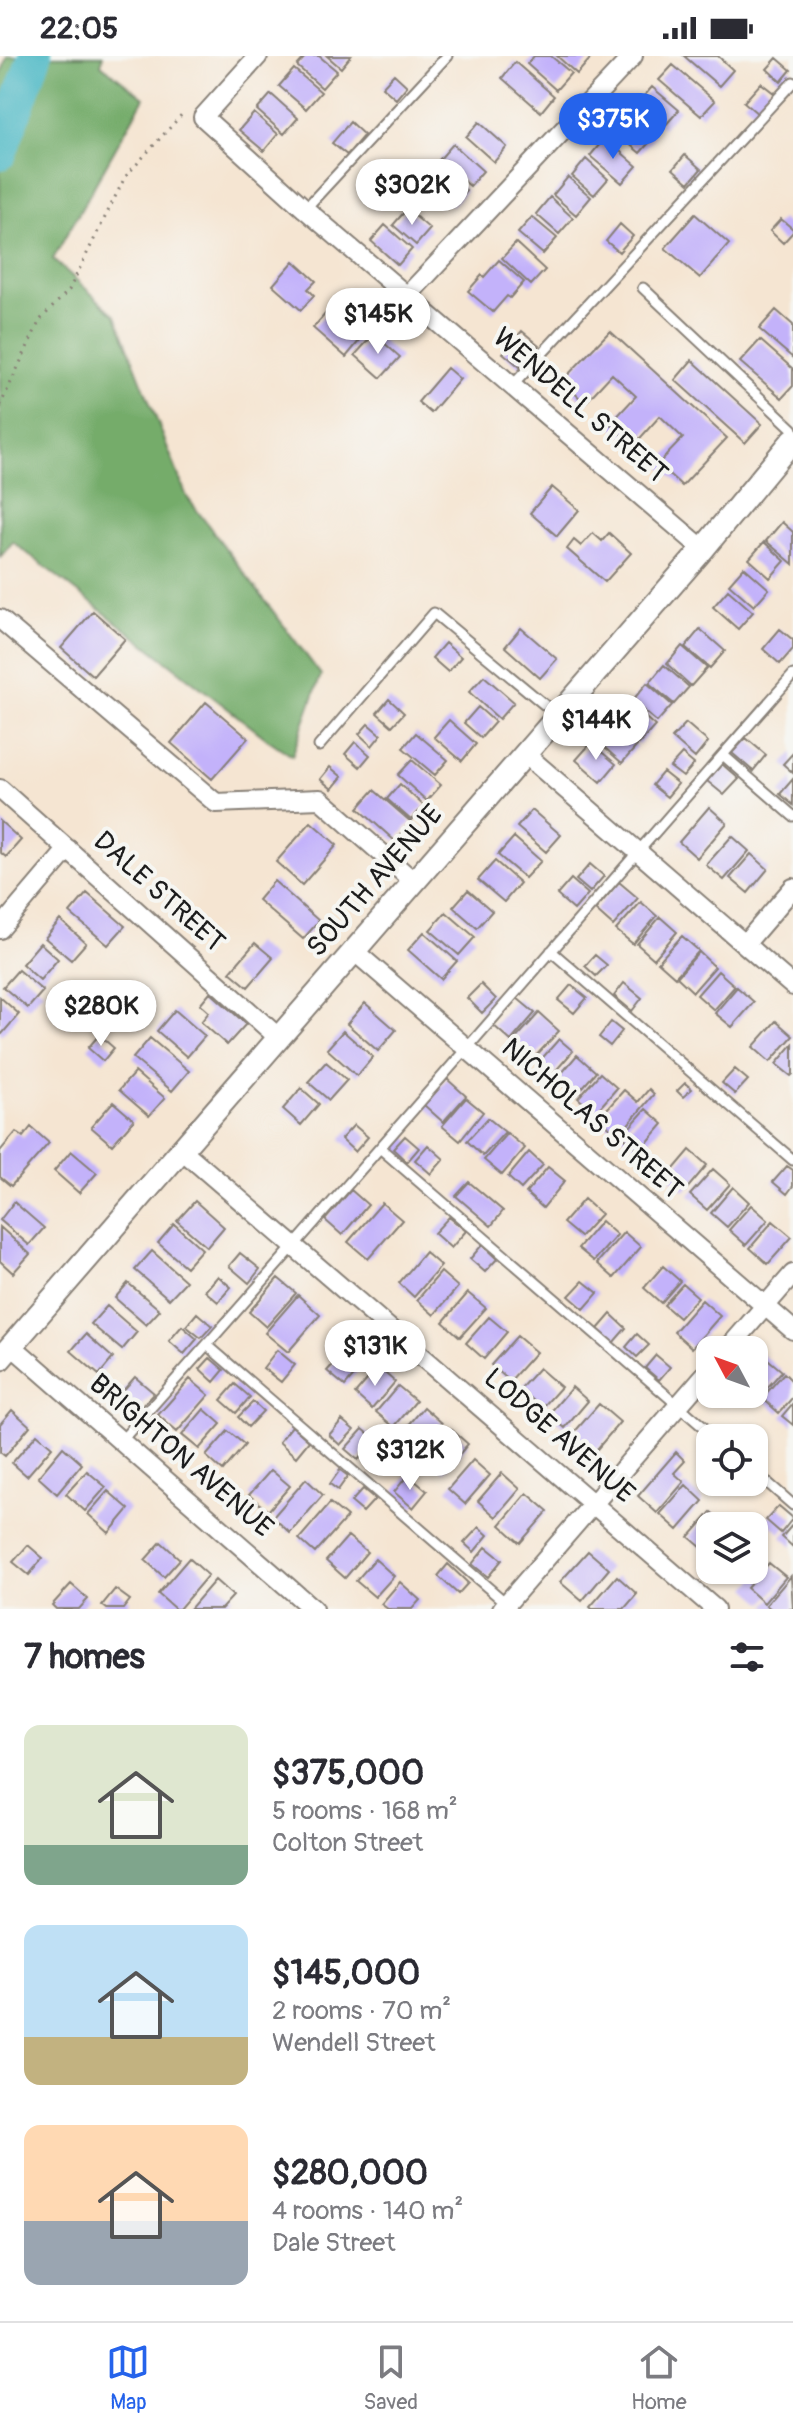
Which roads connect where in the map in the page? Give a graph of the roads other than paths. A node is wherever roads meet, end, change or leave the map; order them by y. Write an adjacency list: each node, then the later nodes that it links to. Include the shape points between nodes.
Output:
1 (258, 56): 5 (street, WENDELL STREET, via 203,117)
2 (447, 56): 5 (lane)
3 (633, 56): 7 (street)
4 (793, 82): 8 (lane)
5 (305, 209): 7 (street, WENDELL STREET)
6 (643, 288): 9 (lane)
7 (408, 295): 8 (street, WENDELL STREET)
8 (513, 385): 11 (street, WENDELL STREET)
9 (793, 429)
10 (793, 440): 11 (street, SOUTH AVENUE)
11 (703, 549): 14 (street, SOUTH AVENUE)
12 (0, 619): 22 (street, via 216,803 320,799)
13 (793, 675): 17 (lane)
14 (558, 716): 15 (lane, via 434,613); 16 (street, SOUTH AVENUE)
15 (319, 746)
16 (525, 754): 21 (street); 22 (street, SOUTH AVENUE)
17 (723, 755): 19 (lane); 21 (lane)
18 (0, 789): 20 (street, DALE STREET)
19 (793, 816)
20 (68, 849): 24 (street); 29 (street, DALE STREET)
21 (638, 851): 25 (street); 27 (lane)
22 (413, 881): 26 (street, SOUTH AVENUE)
23 (793, 888): 25 (street)
24 (0, 929)
25 (745, 944): 28 (street)
26 (354, 951): 29 (street, SOUTH AVENUE); 30 (street, NICHOLAS STREET)
27 (551, 951): 30 (lane); 33 (lane)
28 (793, 986)
29 (279, 1038): 32 (street, SOUTH AVENUE)
30 (466, 1048): 31 (lane); 36 (street, NICHOLAS STREET)
31 (380, 1148): 34 (lane); 42 (lane)
32 (182, 1150): 34 (street, LODGE AVENUE); 40 (street, SOUTH AVENUE)
33 (793, 1160)
34 (295, 1246): 39 (lane); 46 (street, LODGE AVENUE)
35 (793, 1274): 36 (street)
36 (766, 1306): 37 (street, NICHOLAS STREET); 38 (street)
37 (793, 1330)
38 (739, 1336)
39 (207, 1345): 44 (lane); 48 (lane)
40 (6, 1352): 44 (street, BRIGHTON AVENUE)
41 (696, 1385): 42 (street)
42 (678, 1406): 43 (lane); 46 (street)
43 (699, 1424)
44 (121, 1441): 49 (street, BRIGHTON AVENUE)
45 (768, 1483): 47 (lane)
46 (594, 1503): 48 (street); 50 (street, LODGE AVENUE)
47 (793, 1505)
48 (507, 1607)
49 (313, 1609)
50 (715, 1609)

